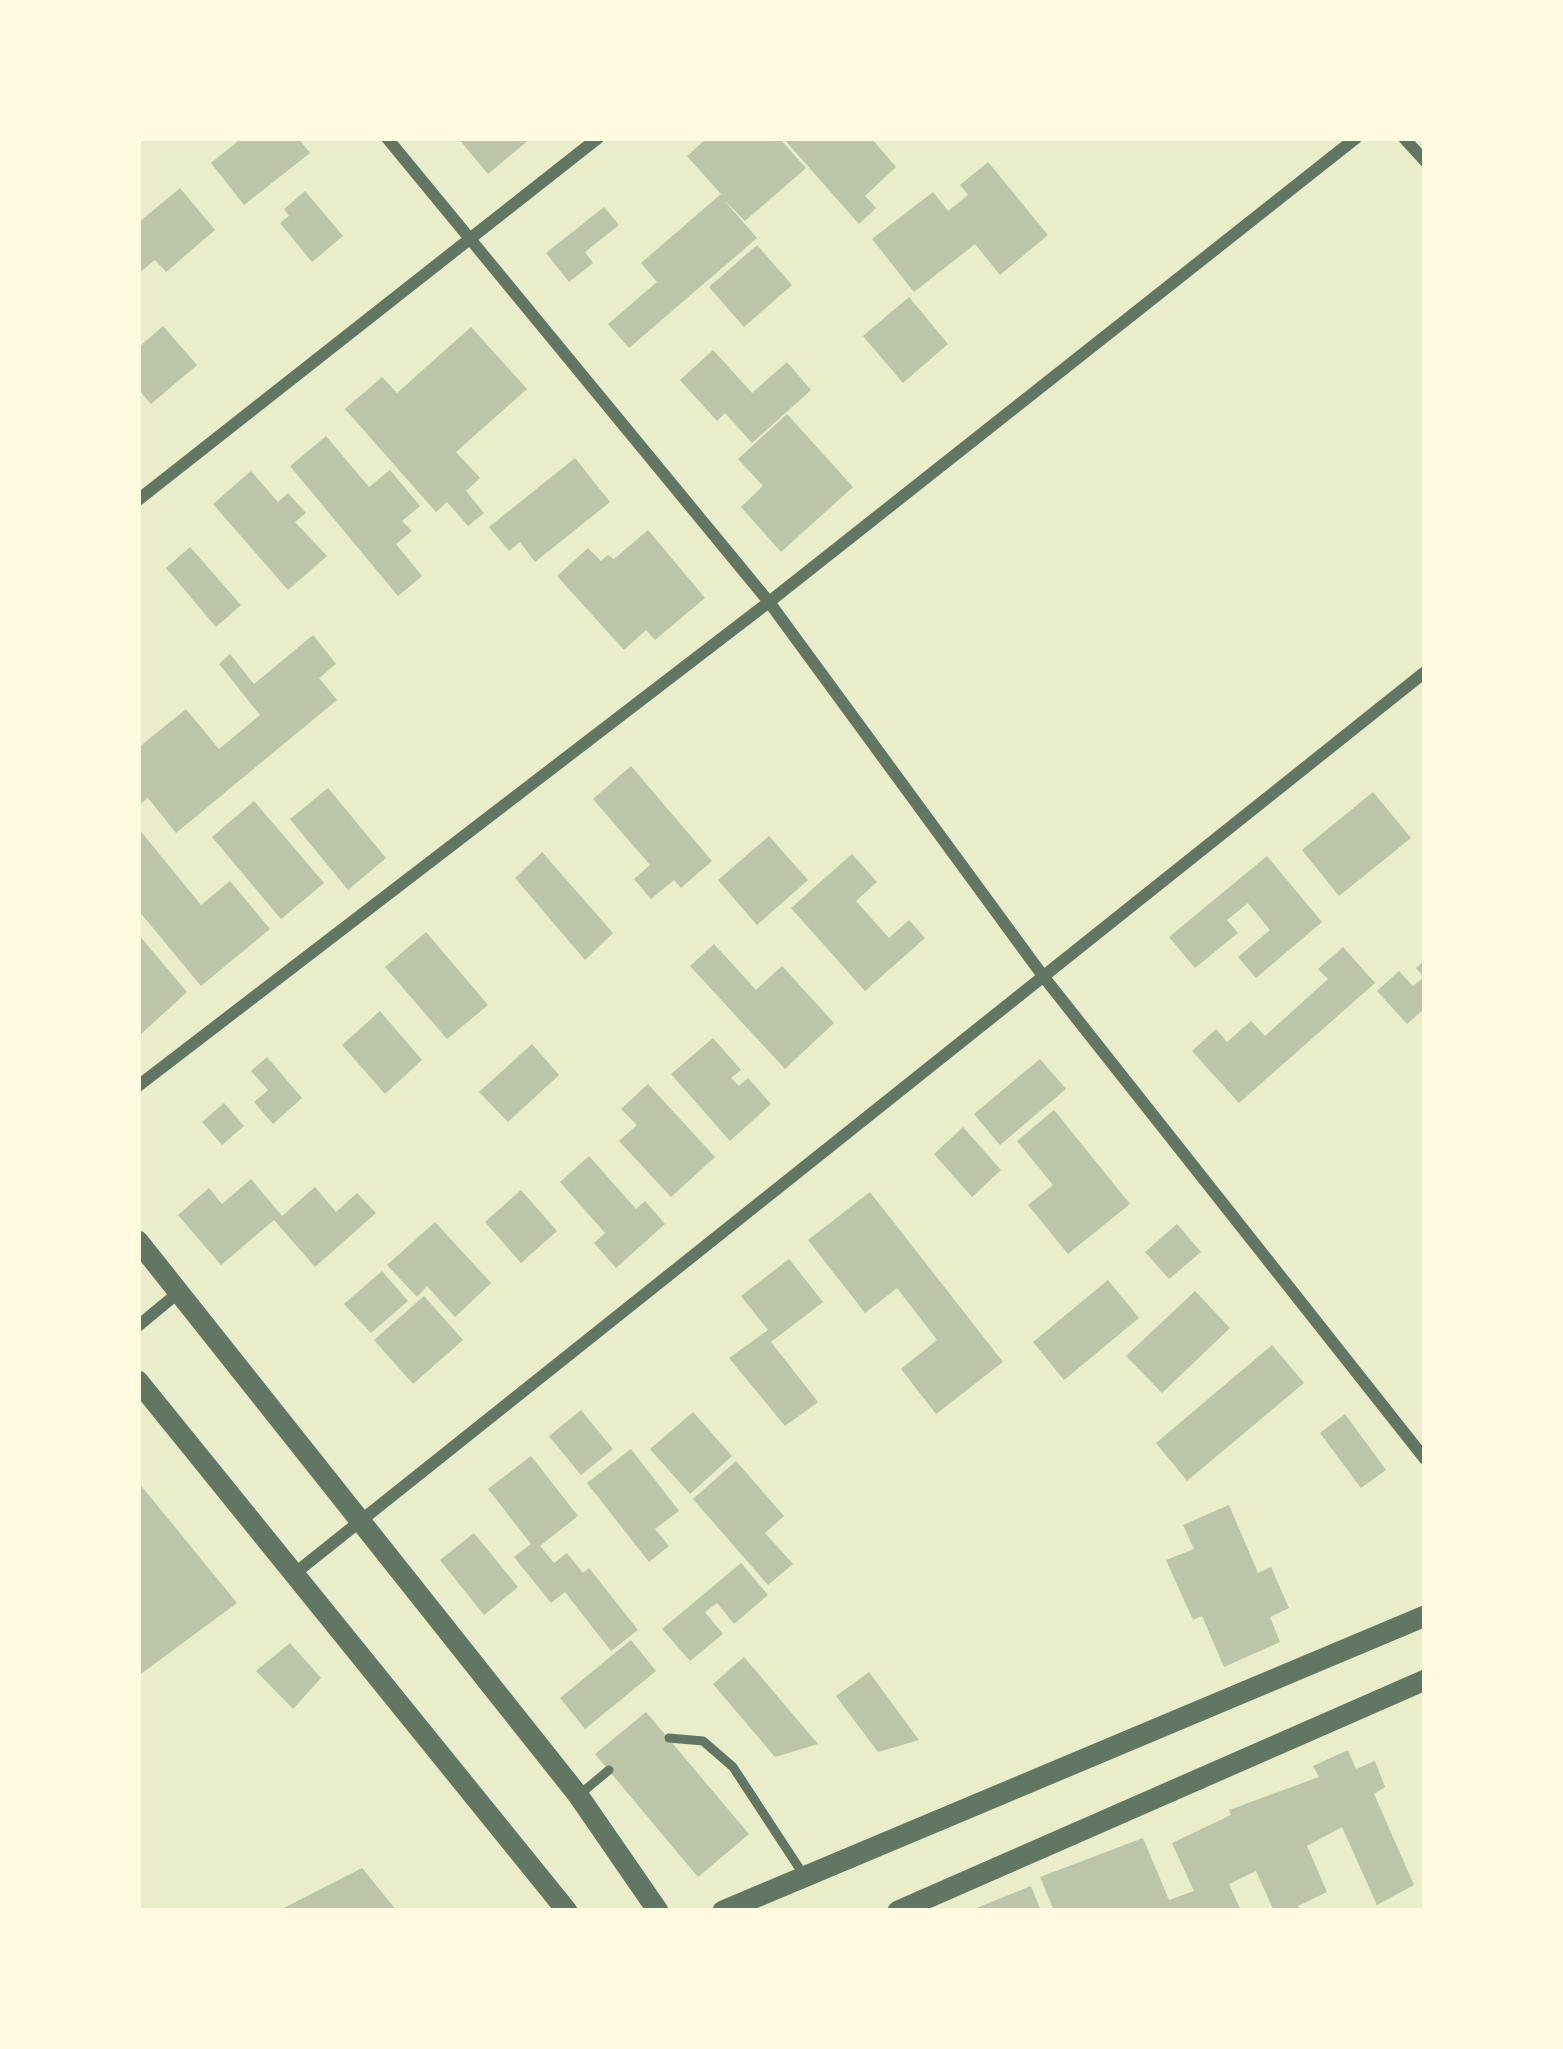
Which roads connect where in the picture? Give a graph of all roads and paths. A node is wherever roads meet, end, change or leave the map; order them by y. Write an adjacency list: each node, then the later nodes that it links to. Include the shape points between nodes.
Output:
1 (387, 138): 6 (street)
2 (598, 138): 6 (street)
3 (1356, 138): 8 (street)
4 (1404, 138): 5 (street)
5 (1425, 161)
6 (470, 240): 7 (street); 8 (street)
7 (138, 500)
8 (769, 602): 10 (street); 11 (street)
9 (1425, 672): 10 (street)
10 (1043, 976): 16 (street); 17 (street)
11 (138, 1086)
12 (138, 1241): 13 (street)
13 (178, 1292): 14 (street); 17 (street)
14 (138, 1326)
15 (138, 1381): 18 (street)
16 (1425, 1459)
17 (358, 1520): 18 (street); 23 (street)
18 (295, 1574): 25 (street)
19 (1425, 1616): 24 (street)
20 (1425, 1680): 28 (street)
21 (668, 1738): 24 (lane, via 703,1741 733,1767)
22 (609, 1770): 23 (lane)
23 (578, 1795): 26 (street)
24 (805, 1876): 27 (street)
25 (567, 1911)
26 (658, 1911)
27 (723, 1911)
28 (898, 1911)

